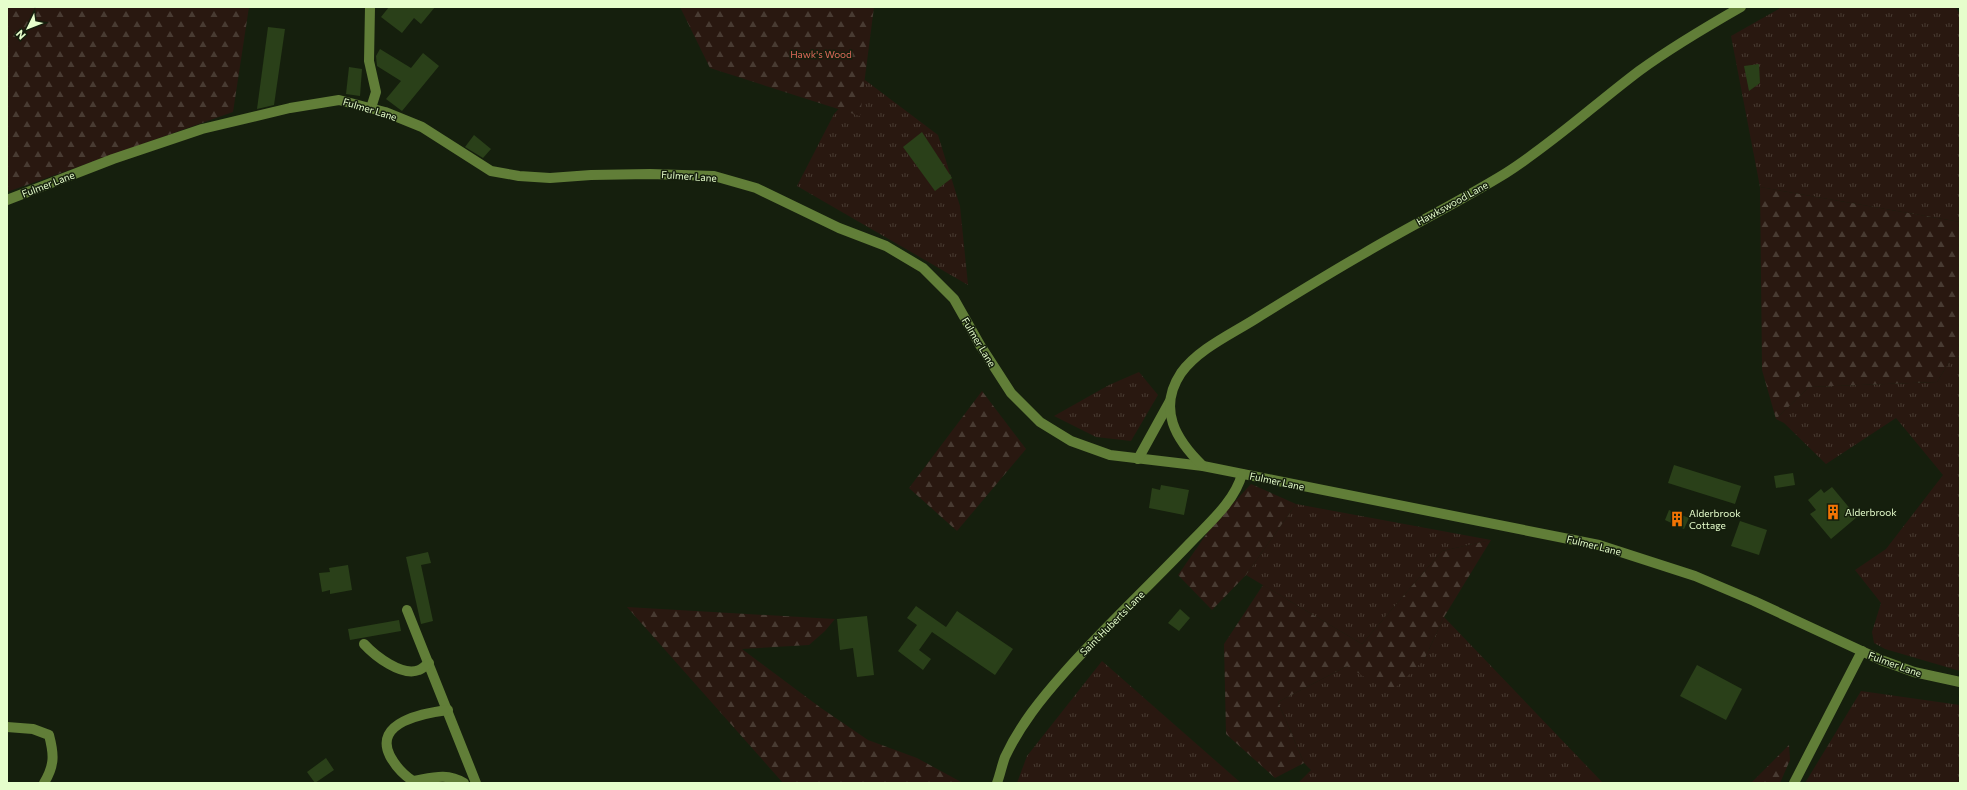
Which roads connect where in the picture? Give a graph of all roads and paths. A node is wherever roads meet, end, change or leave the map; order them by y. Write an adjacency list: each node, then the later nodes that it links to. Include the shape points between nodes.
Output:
1 (370, 7): 3 (street, via 369,61 376,92)
2 (1741, 7): 5 (street, Hawkswood Lane, via 1665,53 1507,172 1363,254 1215,344 1190,363 1182,373)
3 (371, 108): 4 (street, Fulmer Lane, via 339,100 290,108 202,129 113,159); 6 (street, Fulmer Lane, via 422,127 491,171 550,178 650,174 714,176 756,188 839,228 886,246 923,268 954,299 1011,393 1040,422 1071,441 1110,455)
4 (7, 200)
5 (1170, 401): 6 (street, Hawkswood Lane); 7 (street, Hawkswood Lane, via 1175,432)
6 (1138, 459): 7 (street, Fulmer Lane)
7 (1203, 466): 8 (street, Fulmer Lane)
8 (1242, 474): 11 (street, Fulmer Lane, via 1599,545 1695,576); 19 (street, Saint Huberts Lane, via 1233,495 1210,521 1084,650 1039,702 1005,758)
9 (407, 610): 12 (street)
10 (364, 644): 12 (street, via 374,655 408,672 418,671)
11 (1862, 652): 13 (street, Fulmer Lane, via 1914,672); 20 (street)
12 (428, 663): 14 (street)
13 (1960, 682)
14 (448, 710): 17 (street, via 433,712 401,723 386,738 386,747 400,771 413,781 439,776 458,779); 18 (street)
15 (7, 727): 16 (street, via 33,729 49,734 54,752 51,772)
16 (44, 783)
17 (464, 783)
18 (476, 783)
19 (997, 783)
20 (1794, 783)

